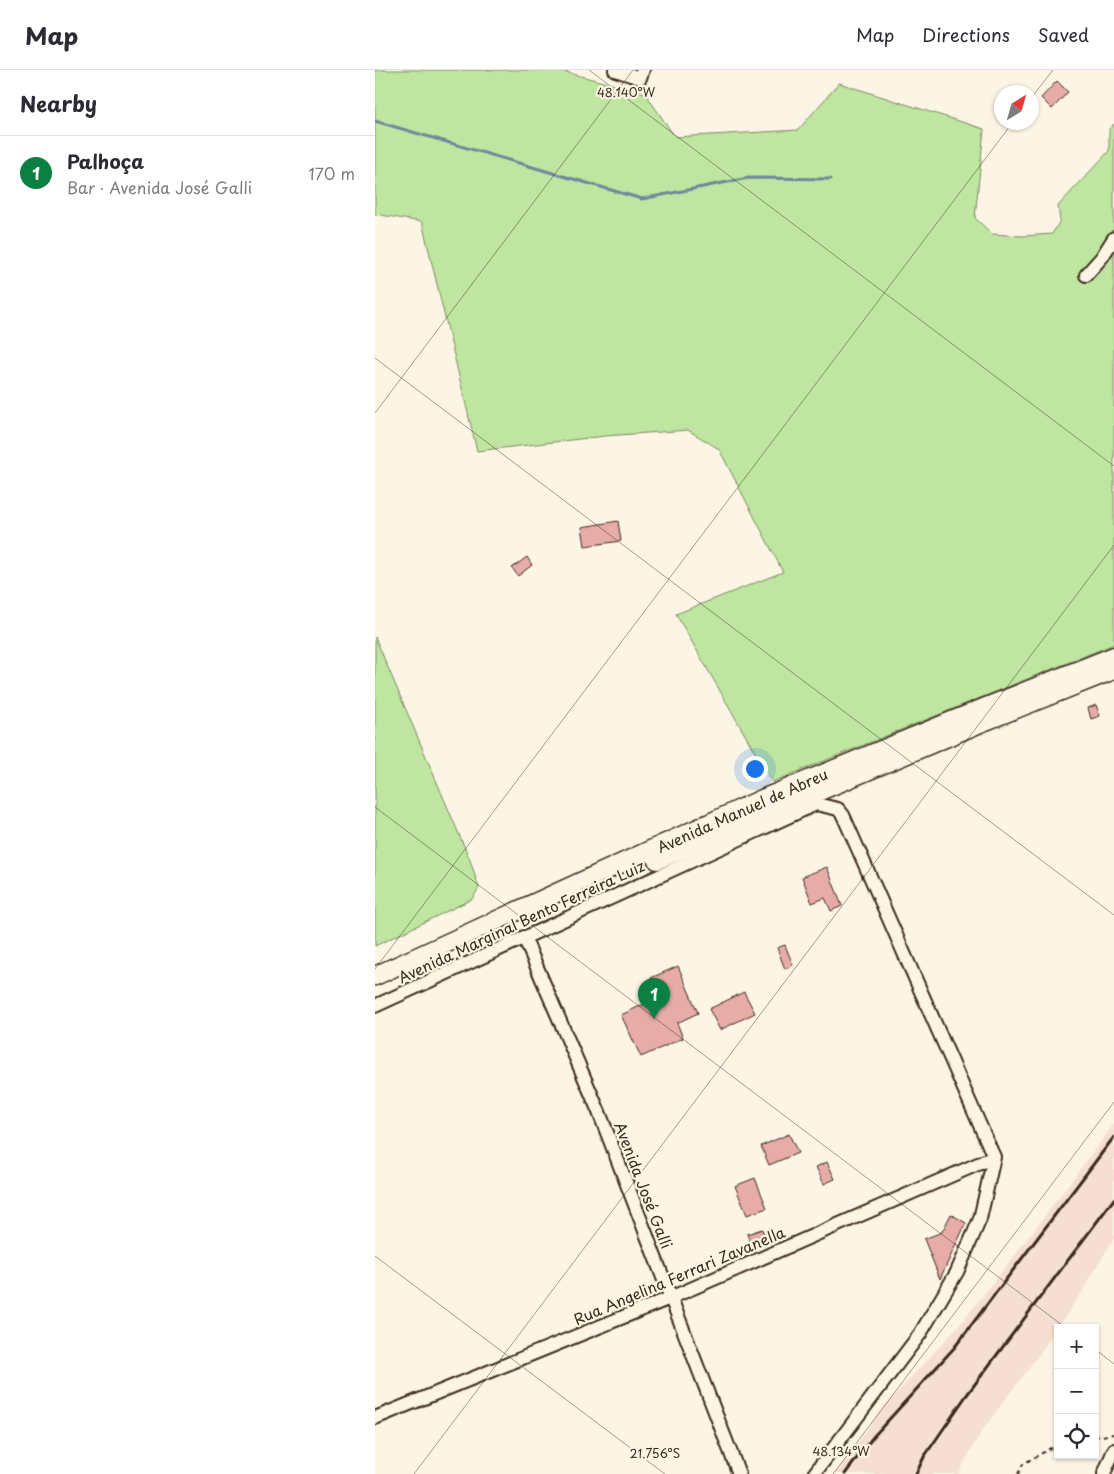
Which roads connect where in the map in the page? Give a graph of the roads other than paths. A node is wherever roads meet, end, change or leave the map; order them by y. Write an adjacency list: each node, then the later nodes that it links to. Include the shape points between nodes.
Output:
1 (615, 70): 2 (street)
2 (641, 74)
3 (1114, 238): 4 (street)
4 (1086, 276)
5 (1114, 656): 8 (main road, Avenida Manuel de Abreu, via 762,799)
6 (1114, 670): 9 (main road, Avenida Manuel de Abreu, via 847,778 545,908)
7 (524, 938): 10 (street, Avenida Marginal Bento Ferreira Luiz); 11 (street, Avenida Marginal Bento Ferreira Luiz, via 816,804 838,809); 12 (street, Avenida José Galli, via 599,1112)
8 (375, 976)
9 (375, 989)
10 (375, 1006)
11 (993, 1157): 12 (street, Rua Angelina Ferrari Zavanella); 16 (street, via 980,1220 957,1272 919,1334)
12 (669, 1298): 13 (street, Rua Angelina Ferrari Zavanella); 15 (street, Avenida José Galli)
13 (375, 1418)
14 (1114, 1450): 17 (street)
15 (739, 1474)
16 (814, 1474)
17 (1104, 1474)

